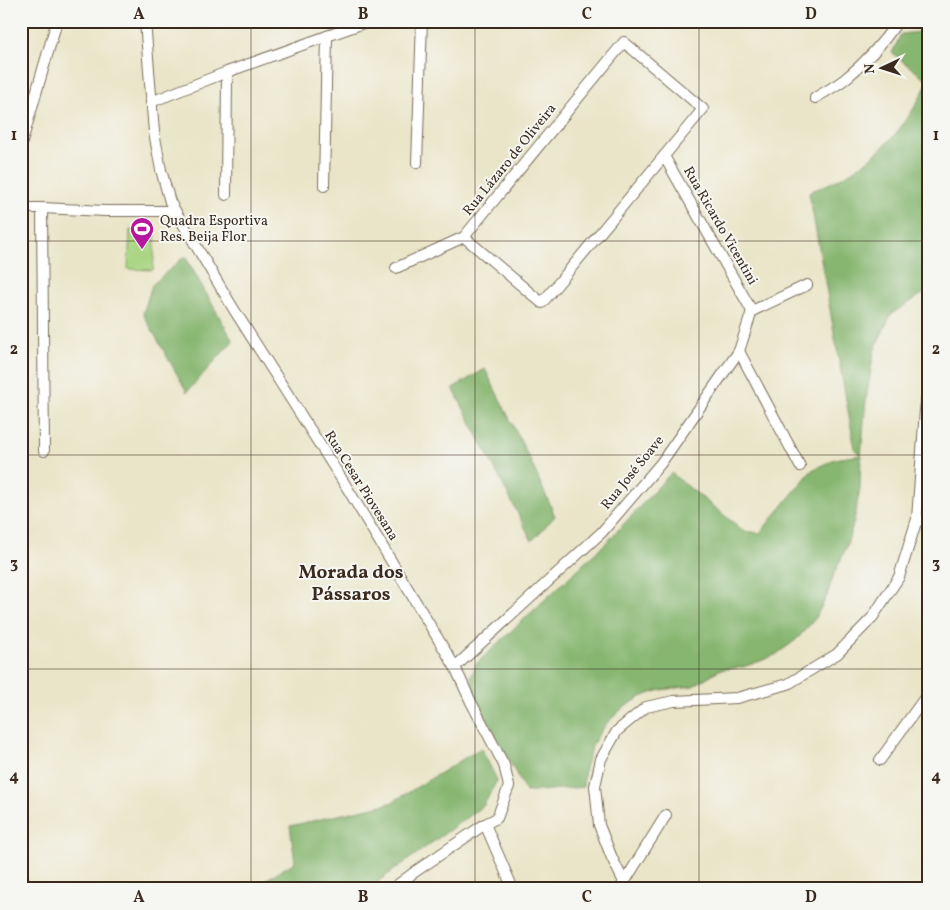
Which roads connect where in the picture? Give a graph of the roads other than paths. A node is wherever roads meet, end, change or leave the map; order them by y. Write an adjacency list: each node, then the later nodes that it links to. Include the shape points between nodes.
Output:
1 (57, 21): 10 (street)
2 (145, 21): 9 (street, Rua Cesar Piovesana)
3 (369, 21): 6 (street)
4 (422, 21): 12 (street)
5 (898, 21): 8 (street, via 868,58 844,80)
6 (327, 36): 7 (street); 13 (street)
7 (227, 72): 9 (street); 14 (street)
8 (815, 98)
9 (151, 102): 17 (street, Rua Cesar Piovesana, via 161,170)
10 (21, 145)
11 (664, 156): 18 (street, via 542,302); 18 (street, Rua Lázaro de Oliveira, via 703,109 624,42); 21 (street, Rua Ricardo Vicentini)
12 (417, 163)
13 (324, 186)
14 (226, 195)
15 (21, 208): 16 (street)
16 (42, 208): 17 (street); 24 (street)
17 (175, 211): 30 (street, Rua Cesar Piovesana)
18 (464, 237): 19 (street, Rua Lázaro de Oliveira)
19 (396, 268)
20 (807, 285): 21 (street)
21 (752, 311): 22 (street, Rua José Soave)
22 (739, 351): 25 (street); 30 (street, Rua José Soave, via 661,463 602,532)
23 (929, 384): 28 (street)
24 (44, 451)
25 (800, 466)
26 (21, 496): 27 (street)
27 (21, 514)
28 (917, 519): 29 (street); 36 (street, via 899,577 872,618 837,654 788,684 737,698 674,701 646,707 618,731 601,759 595,786 599,825)
29 (929, 523)
30 (456, 667): 34 (street, Rua Cesar Piovesana, via 504,765 509,786 496,818)
31 (929, 692): 32 (street)
32 (880, 760)
33 (666, 814): 36 (street)
34 (486, 824): 38 (street); 39 (street)
35 (21, 875): 37 (street)
36 (622, 886)
37 (28, 889)
38 (392, 889)
39 (513, 889)

